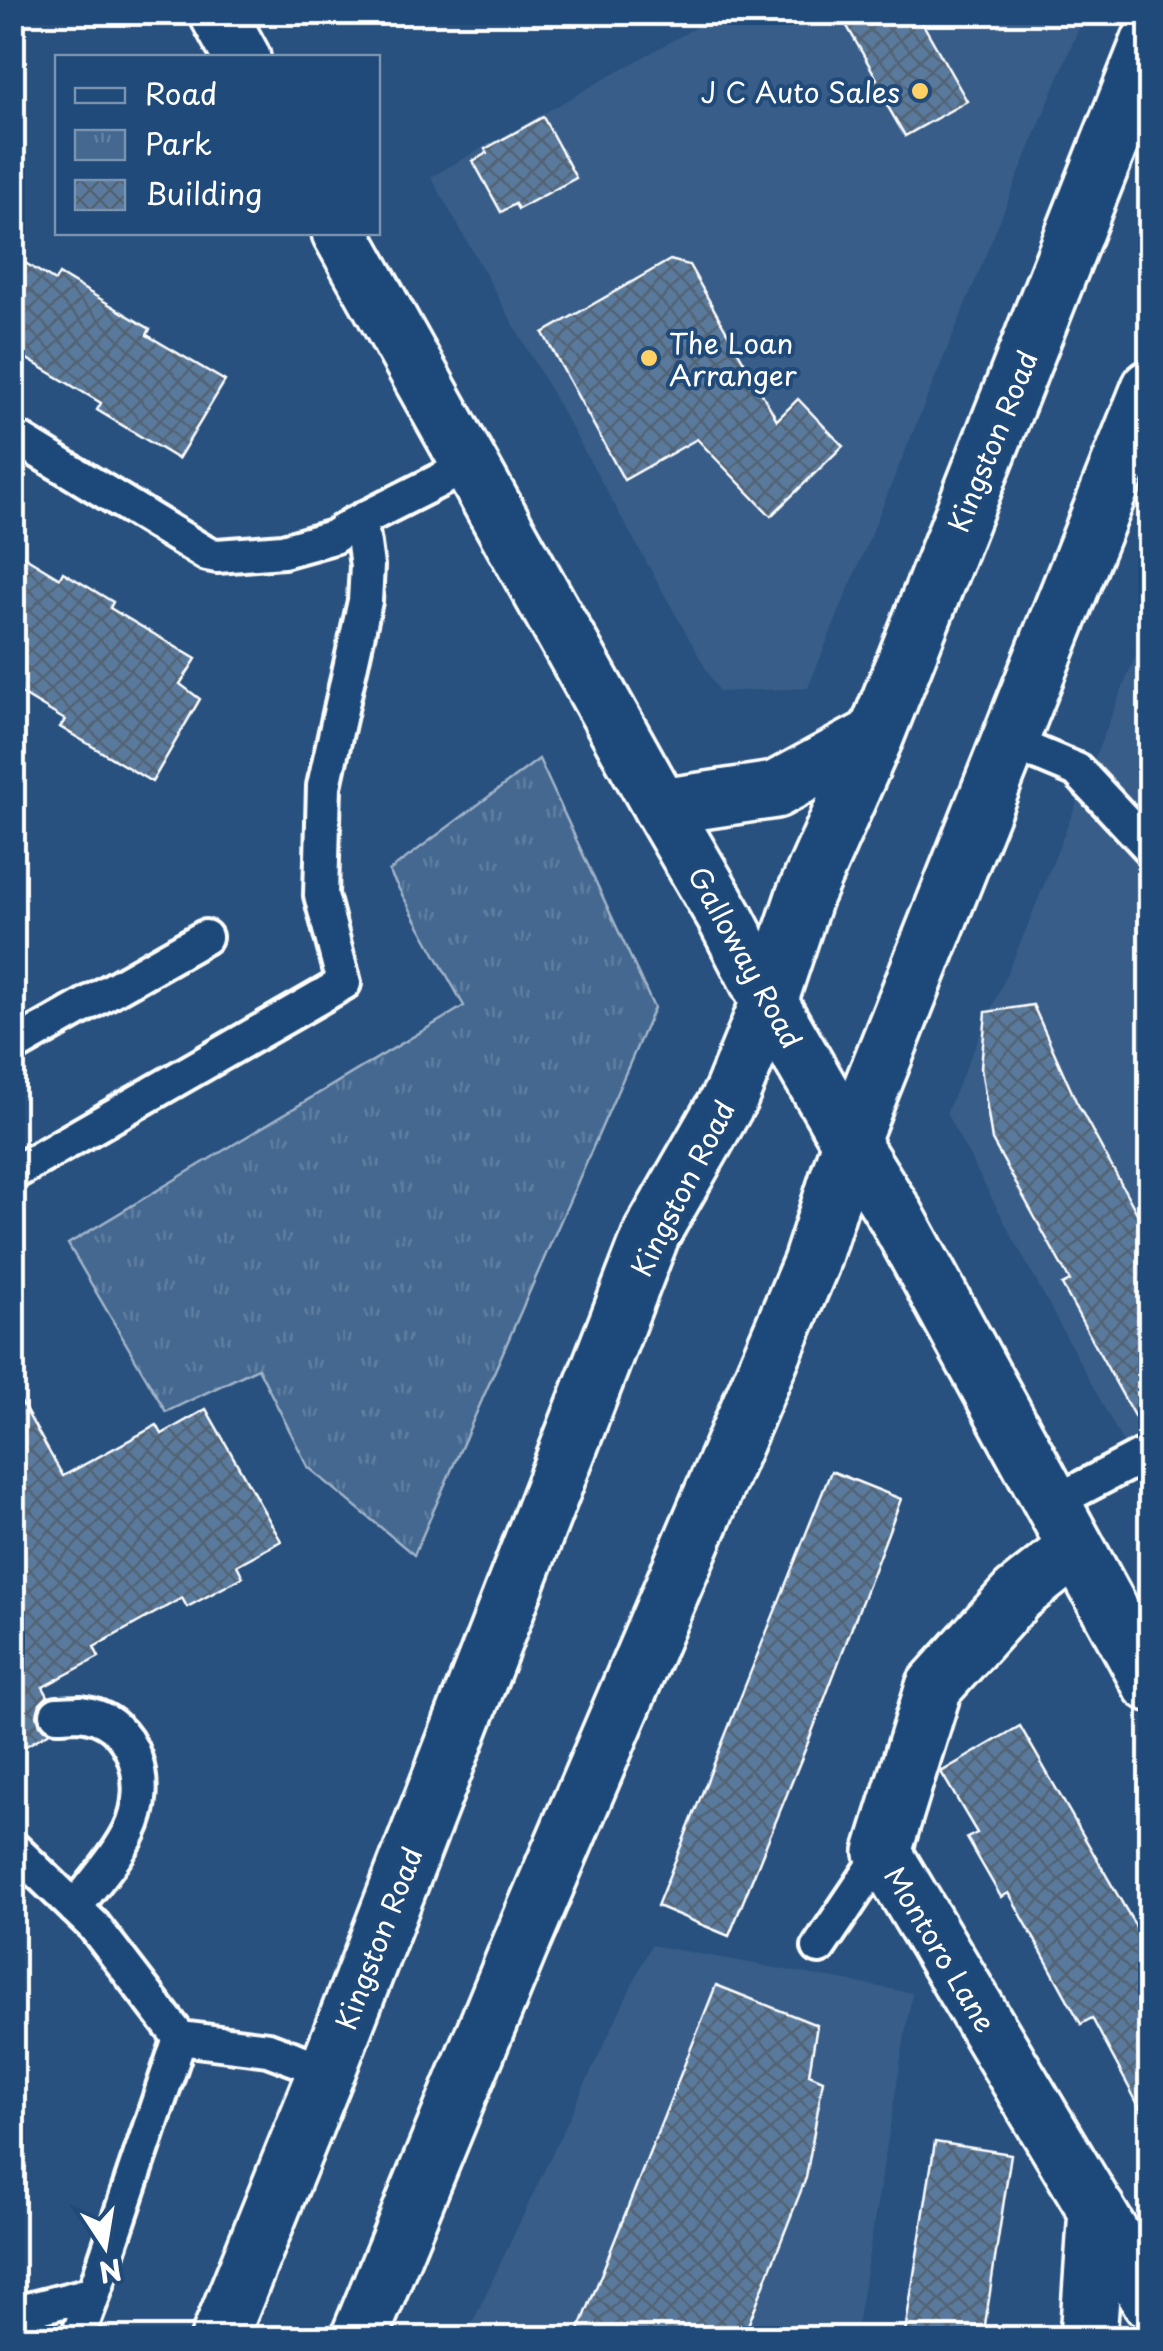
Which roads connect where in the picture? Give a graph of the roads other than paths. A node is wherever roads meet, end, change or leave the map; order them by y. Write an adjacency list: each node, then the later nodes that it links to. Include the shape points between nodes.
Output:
1 (217, 12): 3 (main road)
2 (1150, 41): 9 (main road, Kingston Road)
3 (240, 55)
4 (342, 235): 7 (main road, Galloway Road)
5 (1150, 388): 10 (main road)
6 (12, 435): 8 (lane, via 207,554 283,551 334,537)
7 (470, 465): 8 (lane); 11 (main road, Galloway Road)
8 (354, 524): 17 (lane, via 364,544 365,601 324,786 321,895 344,983)
9 (876, 735): 11 (main road, via 775,790); 14 (main road, Kingston Road, via 804,896)
10 (1010, 742): 12 (lane, via 1077,770); 16 (main road)
11 (661, 807): 14 (main road, Galloway Road)
12 (1150, 848)
13 (205, 937): 15 (lane)
14 (769, 1002): 16 (main road, Galloway Road); 27 (main road, Kingston Road, via 731,1095 652,1232)
15 (12, 1047)
16 (850, 1142): 19 (main road, Galloway Road); 34 (main road, via 810,1263)
17 (12, 1174)
18 (1150, 1452): 19 (lane)
19 (1064, 1526): 20 (main road, Galloway Road); 23 (main road, Montoro Lane, via 1018,1595 934,1687)
20 (1144, 1657)
21 (57, 1714): 24 (lane, via 83,1713 107,1723 127,1741 139,1768 141,1797 130,1831)
22 (12, 1847): 24 (lane)
23 (883, 1852): 25 (lane); 28 (main road, Montoro Lane)
24 (75, 1908): 26 (lane)
25 (819, 1947)
26 (180, 2038): 27 (lane, via 268,2050); 29 (lane)
27 (326, 2072): 33 (main road, Kingston Road)
28 (1097, 2210): 30 (main road, Montoro Lane); 35 (main road)
29 (94, 2293): 31 (lane); 32 (lane)
30 (1150, 2300)
31 (12, 2314)
32 (77, 2338)
33 (219, 2338)
34 (359, 2338)
35 (1088, 2338)

